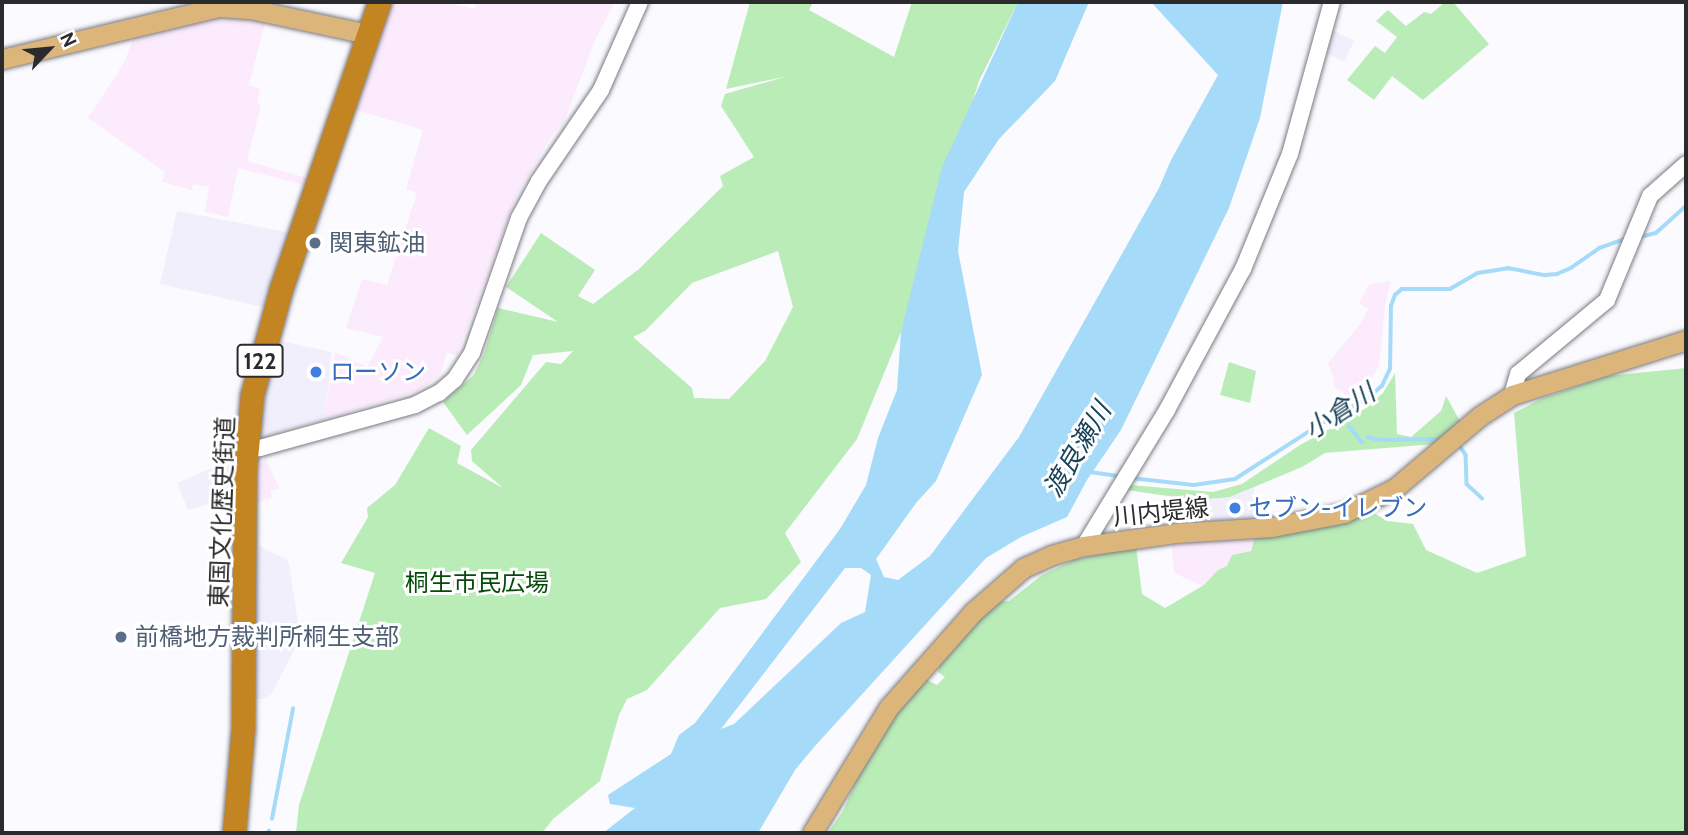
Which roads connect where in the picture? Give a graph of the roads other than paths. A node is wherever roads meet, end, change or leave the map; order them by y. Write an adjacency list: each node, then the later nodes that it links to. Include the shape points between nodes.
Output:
1 (379, 2): 4 (highway, 東国文化歴史街道 / 122)
2 (640, 2): 9 (street, via 601,90 519,218 477,341 461,371 439,393 415,405)
3 (1332, 2): 10 (street, via 1301,119 1243,269 1133,470)
4 (368, 34): 5 (main road, via 250,9 219,7); 9 (highway, 東国文化歴史街道 / 122, via 262,351)
5 (2, 59)
6 (1686, 164): 8 (street, via 1650,195 1607,300 1518,374)
7 (1686, 340): 8 (main road, 川内堤線)
8 (1512, 395): 10 (main road, 川内堤線, via 1395,488 1358,508 1284,526 1175,533)
9 (246, 450): 11 (highway, 東国文化歴史街道 / 122, via 243,727)
10 (1084, 546): 12 (main road, 川内堤線, via 1023,568 973,612 889,706)
11 (234, 833)
12 (812, 833)

